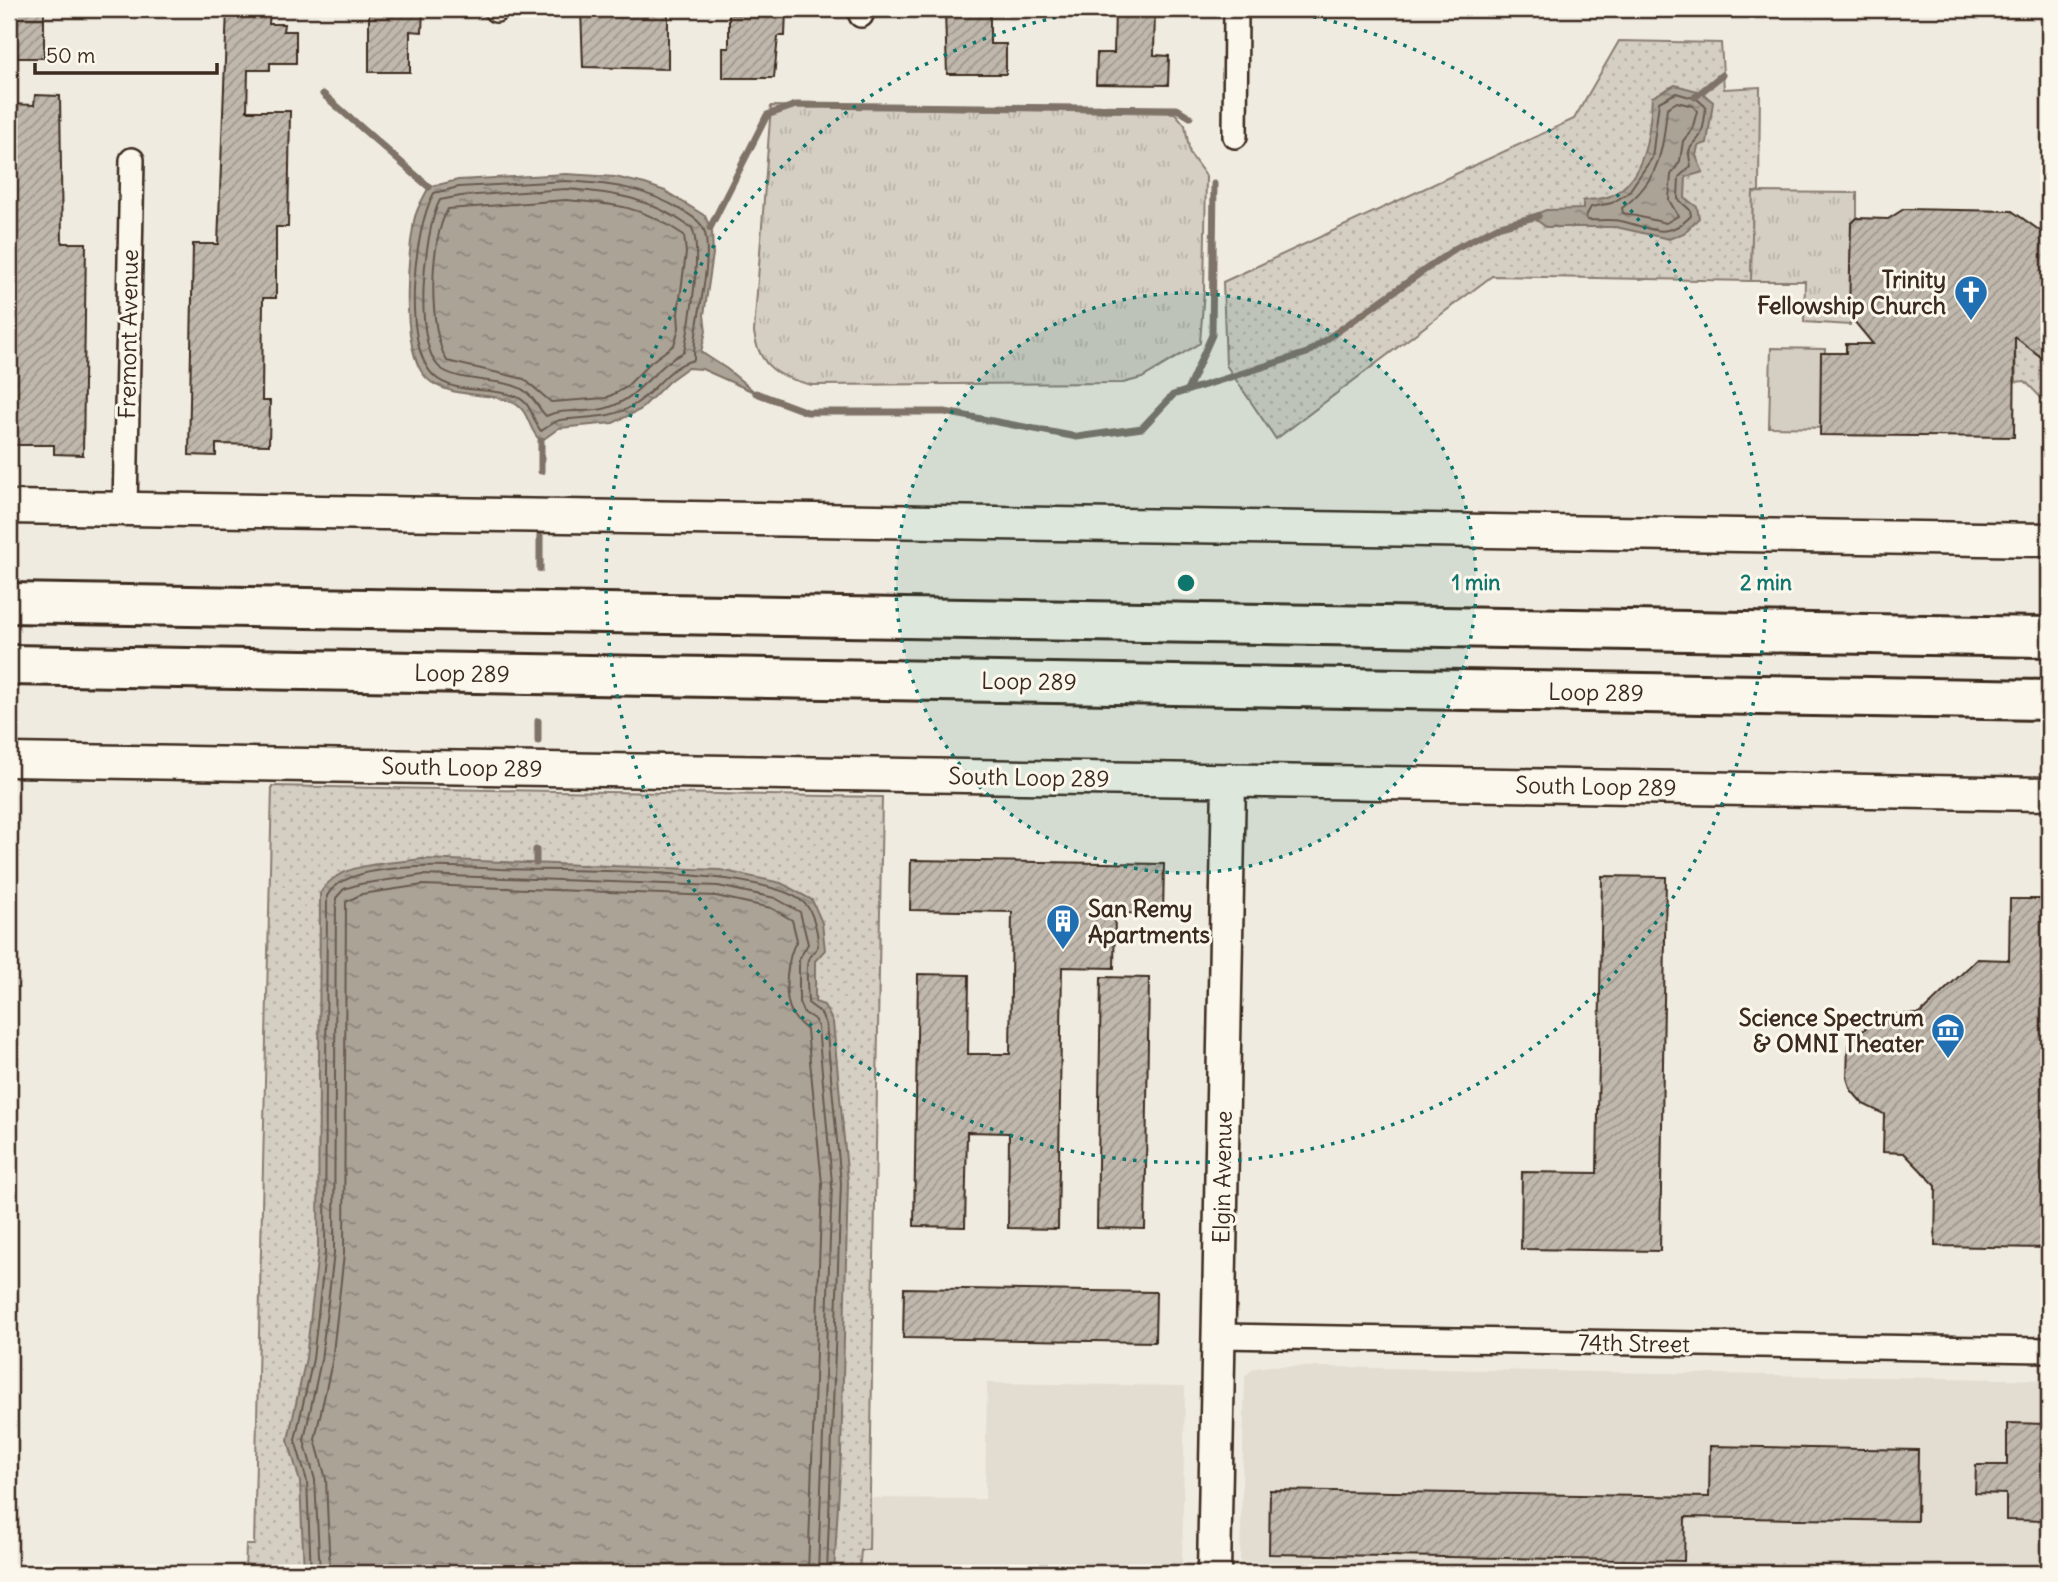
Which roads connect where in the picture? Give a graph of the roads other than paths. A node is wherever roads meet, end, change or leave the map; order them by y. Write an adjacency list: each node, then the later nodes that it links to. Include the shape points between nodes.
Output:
1 (1236, 9): 2 (street)
2 (1235, 136)
3 (132, 160): 5 (street, Fremont Avenue)
4 (9, 507): 5 (main road)
5 (125, 508): 6 (main road)
6 (2049, 540)
7 (14, 603): 8 (highway)
8 (2049, 637)
9 (9, 665): 10 (highway, Loop 289)
10 (460, 673): 11 (highway); 12 (highway, Loop 289)
11 (9, 688)
12 (2049, 700)
13 (9, 760): 14 (main road, South Loop 289)
14 (1229, 780): 15 (main road, South Loop 289); 16 (main road, Elgin Avenue)
15 (2049, 794)
16 (1219, 1336): 17 (street, 74th Street); 18 (main road, Elgin Avenue)
17 (2049, 1350)
18 (1214, 1573)

